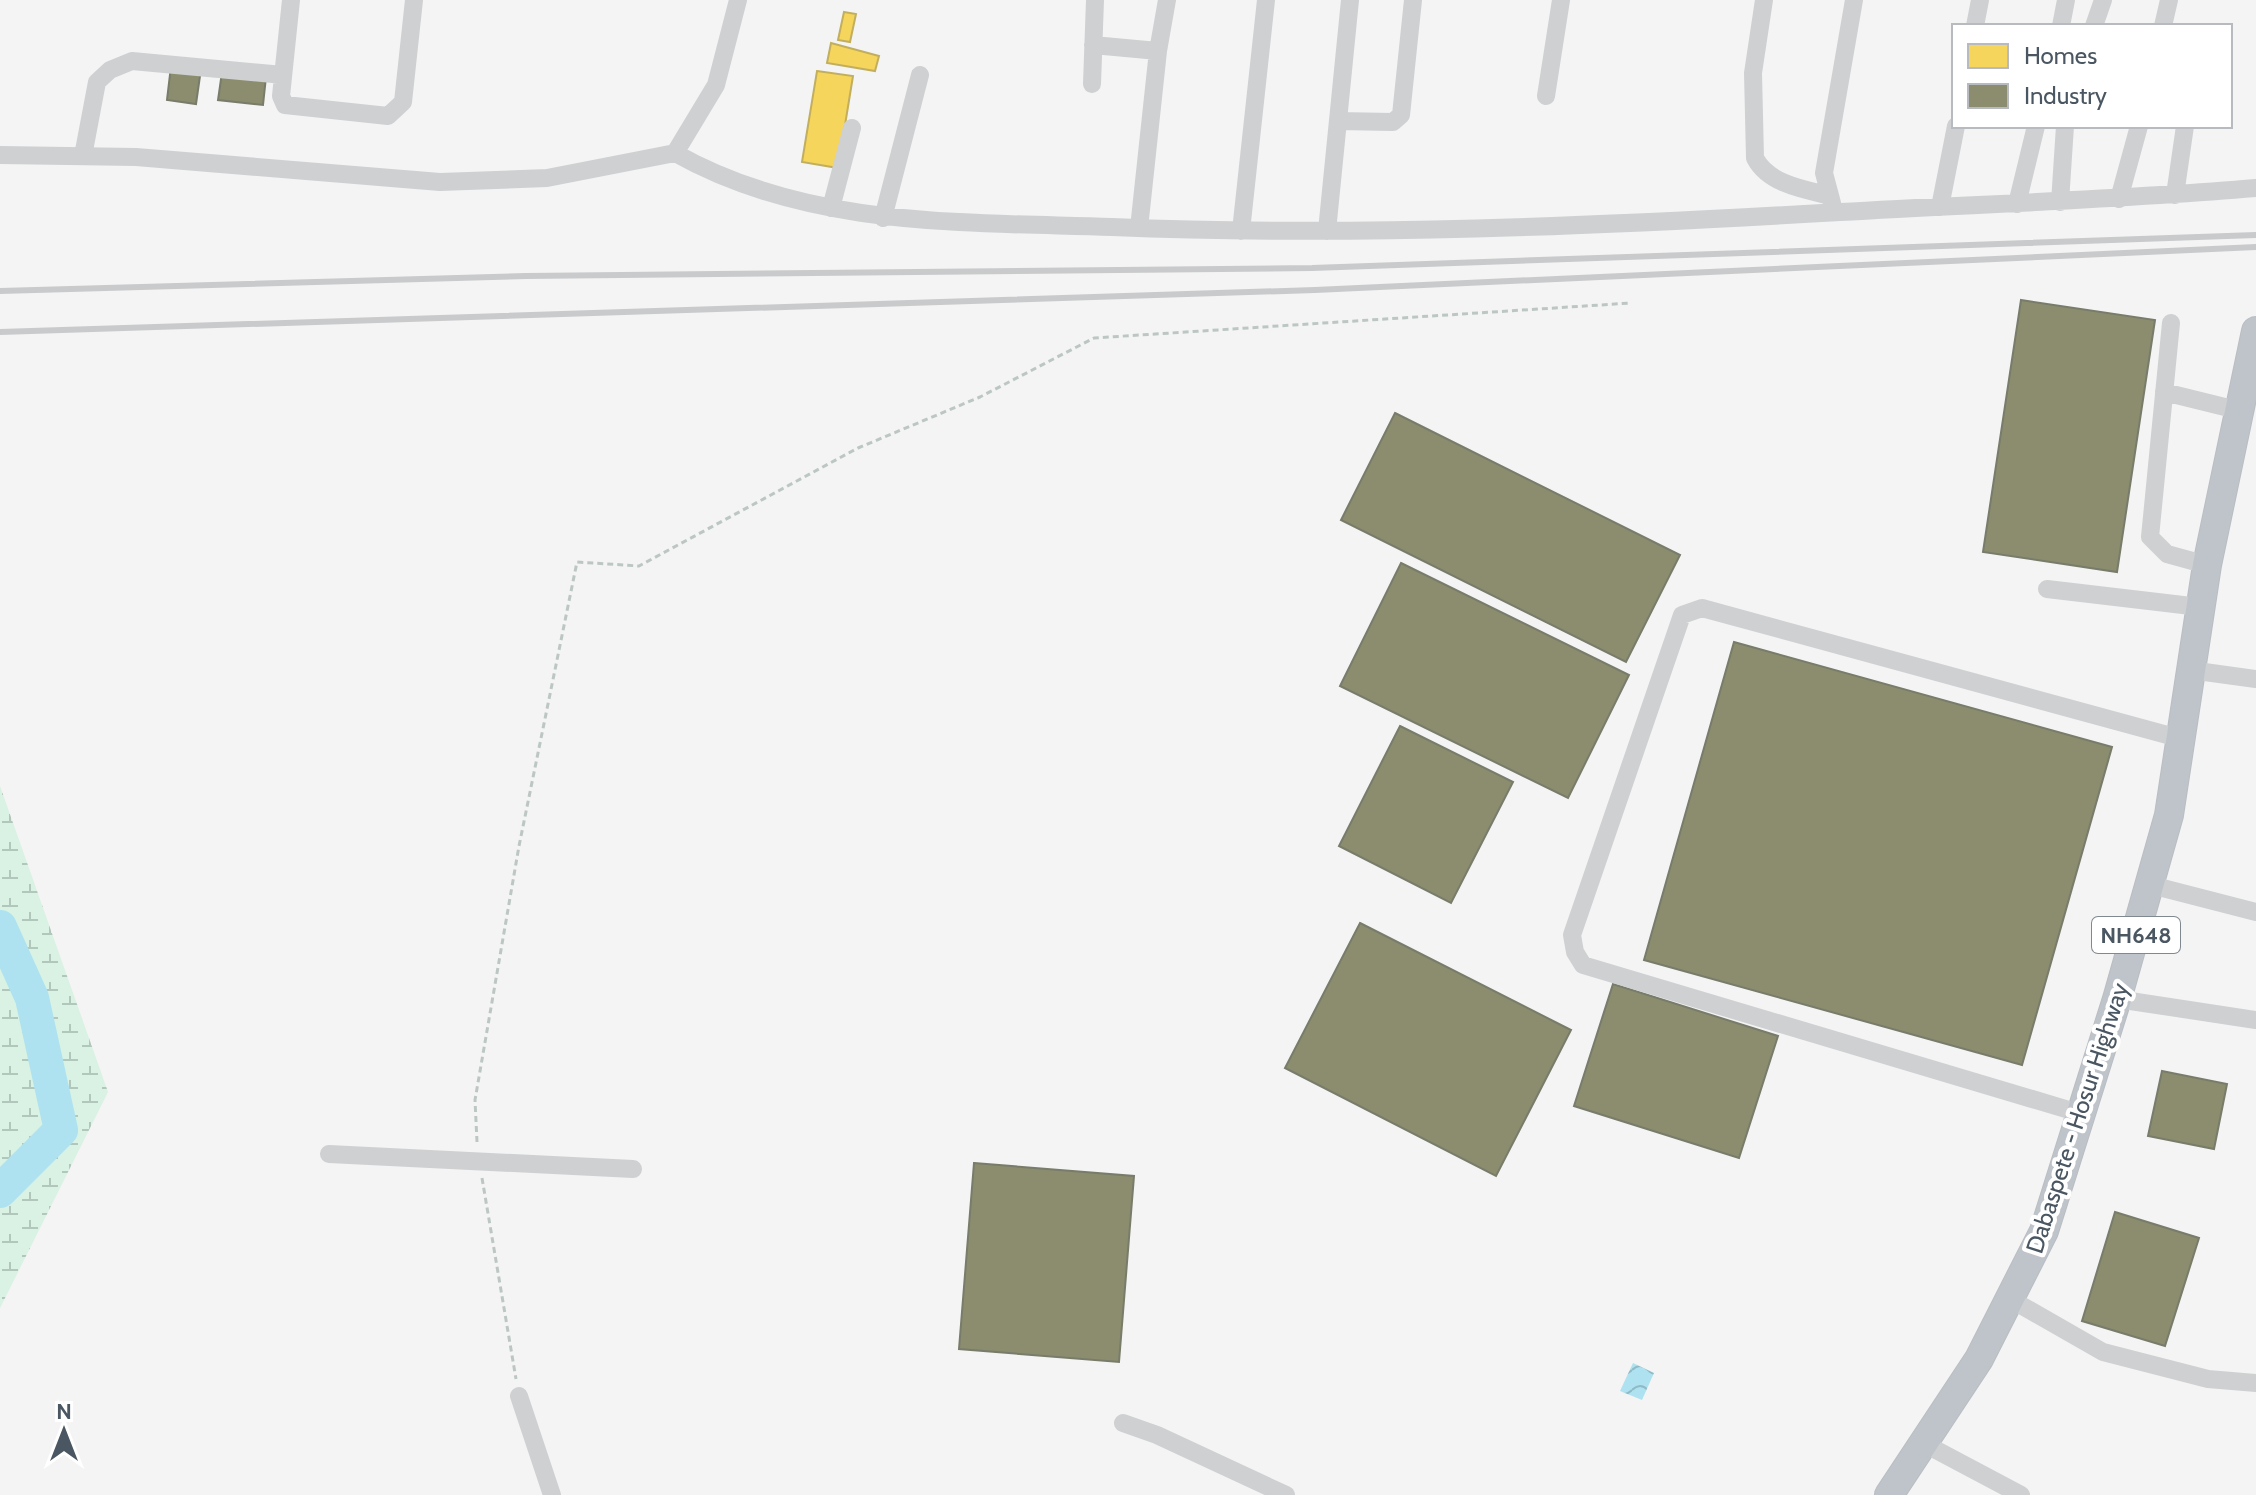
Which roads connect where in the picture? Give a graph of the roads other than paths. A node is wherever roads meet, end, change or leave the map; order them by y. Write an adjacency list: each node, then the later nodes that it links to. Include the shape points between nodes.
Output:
1 (291, 0): 22 (street)
2 (414, 0): 22 (street, via 403,102 388,116 285,105)
3 (738, 0): 33 (street, via 716,85)
4 (1095, 0): 20 (street)
5 (1167, 0): 21 (street)
6 (1266, 0): 47 (street)
7 (1350, 0): 26 (street)
8 (1413, 0): 26 (street, via 1401,115 1393,122)
9 (1561, 0): 25 (street)
10 (1764, 0): 37 (street, via 1753,73 1755,158 1771,176)
11 (1854, 0): 37 (street, via 1824,173)
12 (1980, 0): 16 (street)
13 (2066, 0): 17 (street)
14 (2103, 0): 18 (street)
15 (2169, 0): 19 (street)
16 (1975, 24)
17 (2061, 24)
18 (2095, 24)
19 (2163, 24)
20 (1093, 45): 21 (street); 24 (street)
21 (1158, 51): 46 (street)
22 (283, 75): 35 (street, via 120,63 97,82)
23 (920, 75): 45 (street)
24 (1092, 84)
25 (1546, 96)
26 (1338, 121): 48 (street)
27 (852, 128): 43 (street)
28 (1956, 128): 42 (street)
29 (2036, 128): 41 (street)
30 (2065, 128): 40 (street)
31 (2138, 128): 39 (street)
32 (2185, 128): 38 (street)
33 (675, 153): 35 (street, via 547,178 440,182); 43 (street, via 718,177)
34 (0, 155): 35 (street)
35 (83, 156)
36 (2256, 188): 38 (street)
37 (1827, 195): 44 (street)
38 (2175, 195): 39 (street)
39 (2119, 199): 40 (street)
40 (2060, 202): 41 (street)
41 (2017, 204): 42 (street)
42 (1940, 207): 44 (street)
43 (831, 208): 45 (street)
44 (1837, 212): 48 (street, via 1607,225)
45 (883, 218): 46 (street)
46 (1139, 228): 47 (street)
47 (1241, 231): 48 (street)
48 (1327, 231)
49 (2171, 323): 51 (street)
50 (2256, 331): 52 (highway, Dabaspete - Hosur Highway / NH648)
51 (2164, 392): 52 (street); 53 (street, via 2150,537 2167,554)
52 (2237, 410): 53 (highway, Dabaspete - Hosur Highway / NH648)
53 (2207, 565): 55 (highway, Dabaspete - Hosur Highway / NH648)
54 (2047, 589): 55 (street)
55 (2200, 607): 56 (highway, Dabaspete - Hosur Highway / NH648)
56 (2190, 670): 57 (street); 58 (highway, Dabaspete - Hosur Highway / NH648)
57 (2256, 679)
58 (2182, 739): 59 (highway, Dabaspete - Hosur Highway / NH648); 63 (street, via 1702,608 1691,610 1682,615 1572,935 1583,965)
59 (2151, 885): 60 (street); 61 (highway, Dabaspete - Hosur Highway / NH648)
60 (2256, 912)
61 (2117, 999): 62 (street); 63 (highway, Dabaspete - Hosur Highway / NH648)
62 (2256, 1020)
63 (2079, 1113): 66 (highway, Dabaspete - Hosur Highway / NH648, via 2044,1231)
64 (329, 1154): 65 (street)
65 (633, 1169)
66 (2012, 1300): 67 (street, via 2103,1352 2208,1379); 70 (highway, Dabaspete - Hosur Highway / NH648)
67 (2256, 1383)
68 (519, 1396): 71 (street)
69 (1123, 1423): 72 (street)
70 (1923, 1443): 73 (highway, Dabaspete - Hosur Highway / NH648); 74 (street)
71 (552, 1495)
72 (1286, 1495)
73 (1889, 1495)
74 (2021, 1495)

